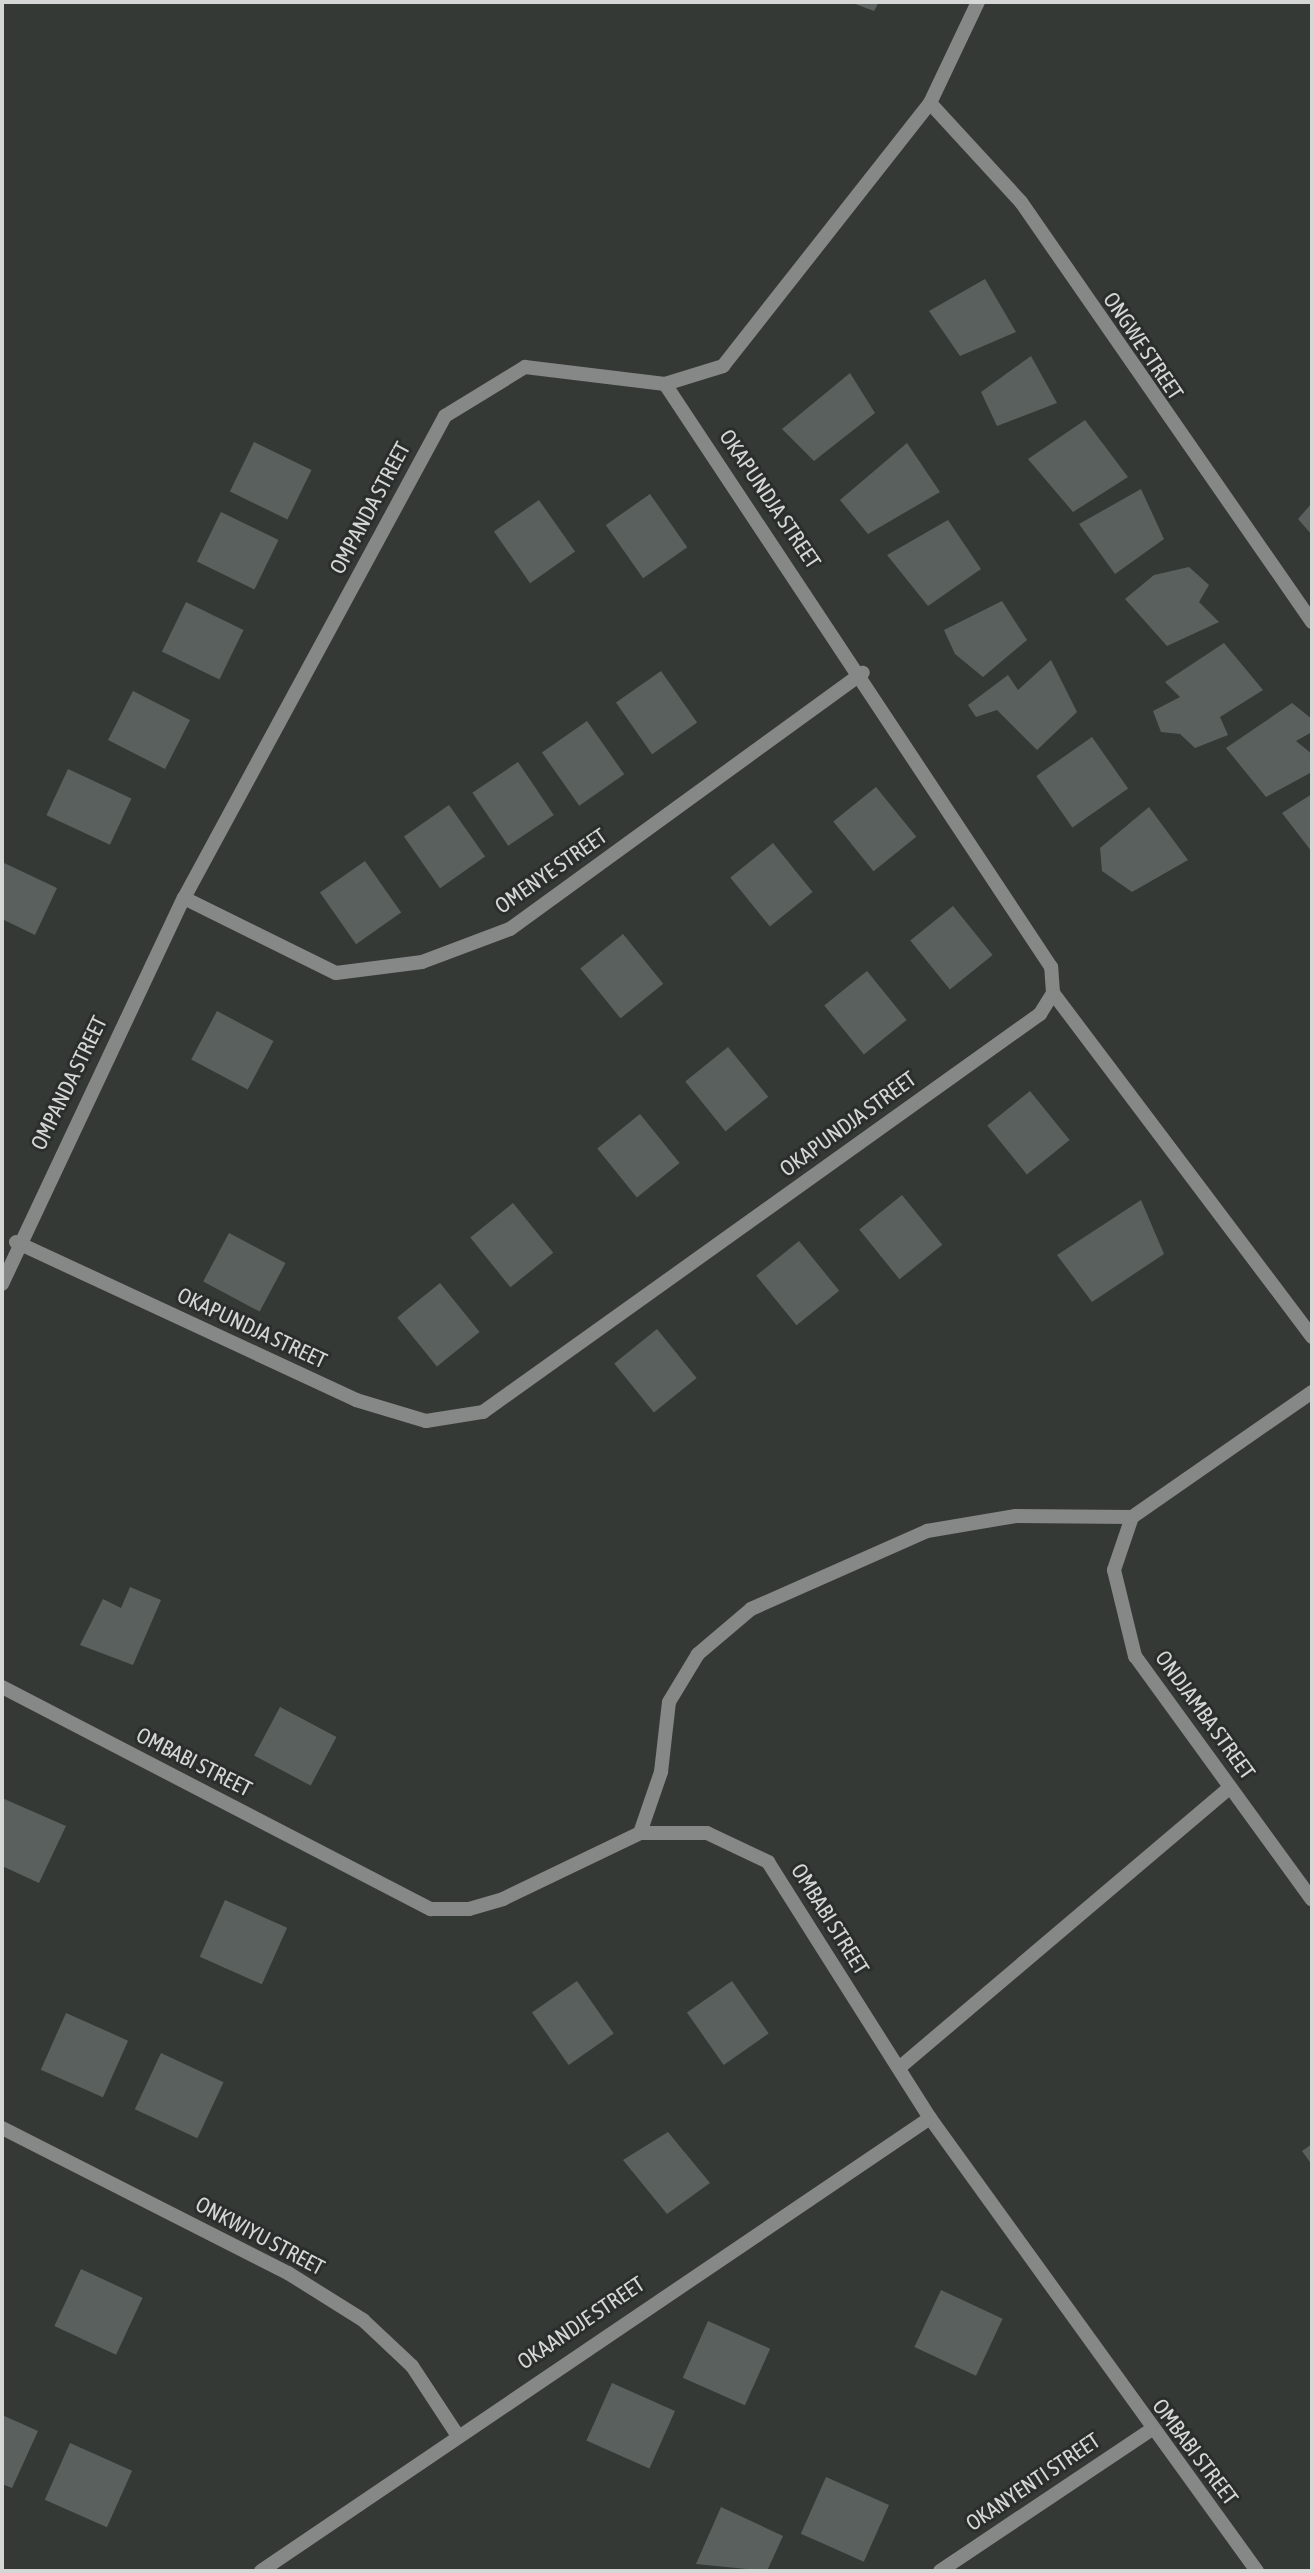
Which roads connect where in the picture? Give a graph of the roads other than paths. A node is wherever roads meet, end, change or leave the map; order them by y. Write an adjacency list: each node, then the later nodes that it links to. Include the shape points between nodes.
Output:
1 (978, 2): 2 (street, OMPANDA STREET)
2 (930, 103): 3 (street, OMPANDA STREET, via 723,366); 4 (street, ONGWE STREET, via 1021,202)
3 (665, 384): 5 (street, OKAPUNDJA STREET); 6 (street, OMPANDA STREET, via 525,367 445,416)
4 (1312, 622)
5 (863, 673): 6 (street, OMENYE STREET, via 510,929 422,962 336,973); 7 (street, OKAPUNDJA STREET, via 1051,967)
6 (184, 898): 8 (street, OMPANDA STREET)
7 (1053, 993): 8 (street, OKAPUNDJA STREET, via 1040,1014 483,1412 426,1421 356,1400); 10 (street)
8 (16, 1242): 9 (street, OMPANDA STREET)
9 (2, 1284)
10 (1312, 1337)
11 (1312, 1392): 12 (street)
12 (1132, 1517): 14 (street, ONDJAMBA STREET, via 1114,1570 1135,1656); 15 (street, via 1016,1516 927,1531 751,1609 698,1654 669,1702 661,1772)
13 (2, 1687): 15 (street, OMBABI STREET, via 431,1909 503,1899)
14 (1230, 1787): 16 (street, ONDJAMBA STREET); 17 (street)
15 (640, 1833): 17 (street, OMBABI STREET, via 707,1833 768,1862)
16 (1312, 1900)
17 (899, 2068): 18 (street, OMBABI STREET)
18 (930, 2118): 20 (street, OMBABI STREET); 21 (street, OKAANDJE STREET)
19 (2, 2128): 21 (street, ONKWIYU STREET, via 288,2273 363,2320 412,2366)
20 (1151, 2430): 23 (street, OKANYENTI STREET); 24 (street, OMBABI STREET)
21 (456, 2433): 22 (street, OKAANDJE STREET)
22 (261, 2571)
23 (940, 2571)
24 (1257, 2571)

